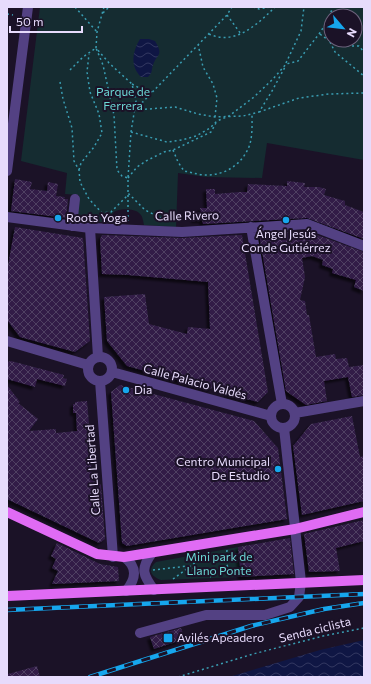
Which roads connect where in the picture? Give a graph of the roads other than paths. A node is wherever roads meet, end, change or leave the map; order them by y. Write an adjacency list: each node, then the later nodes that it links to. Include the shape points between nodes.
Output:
1 (28, 7): 2 (street)
2 (16, 96): 3 (street); 4 (street)
3 (7, 109)
4 (7, 171)
5 (74, 200): 7 (street)
6 (7, 217): 7 (street, Calle Rivero)
7 (72, 226): 9 (street, Calle Rivero)
8 (251, 227): 9 (street, Calle Rivero, via 182,232); 10 (street, Calle Rivero, via 307,224); 17 (street)
9 (90, 228): 12 (street)
10 (364, 246)
11 (7, 341): 13 (street)
12 (98, 357): 13 (street); 14 (street, via 108,360 112,365)
13 (88, 366): 15 (street, via 90,376)
14 (112, 372): 15 (street); 19 (street, Calle Palacio Valdés)
15 (100, 381): 25 (street, Calle La Libertad)
16 (364, 401): 18 (street)
17 (282, 404): 18 (street, via 290,406); 19 (street, via 275,406)
18 (295, 413): 20 (street, via 294,422)
19 (271, 416): 20 (street, via 276,426)
20 (284, 428): 23 (street)
21 (7, 512): 25 (main road, via 97,554)
22 (364, 512): 23 (main road)
23 (295, 529): 24 (main road); 28 (street)
24 (152, 553): 26 (main road); 29 (street, via 146,562 144,572)
25 (113, 557): 26 (main road)
26 (124, 557): 30 (street, via 133,567 134,576)
27 (364, 580): 28 (main road)
28 (301, 582): 29 (main road); 32 (street, via 299,596 290,607 265,615 206,615)
29 (154, 590): 30 (main road)
30 (126, 591): 31 (main road)
31 (7, 596)
32 (140, 633)

